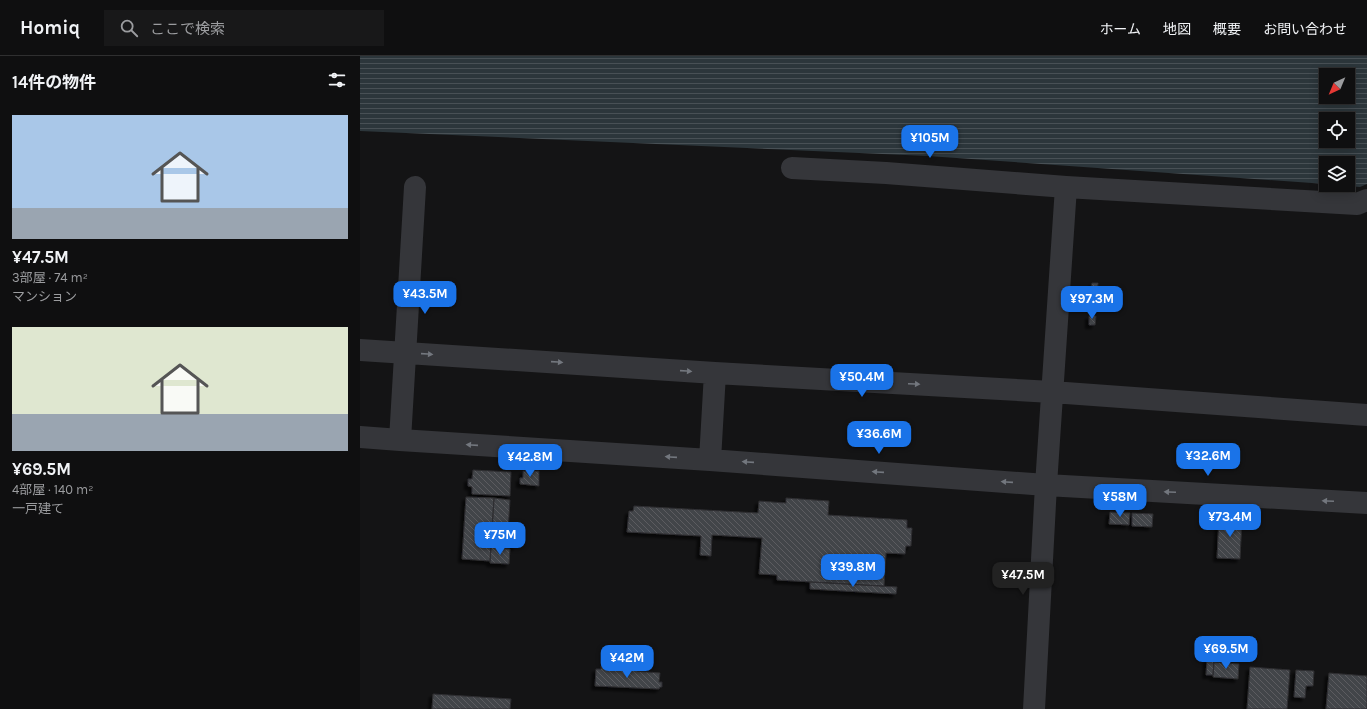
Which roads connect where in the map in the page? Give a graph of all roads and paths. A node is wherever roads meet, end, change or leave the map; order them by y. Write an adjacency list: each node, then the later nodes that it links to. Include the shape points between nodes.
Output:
1 (792, 168): 3 (street)
2 (415, 187): 6 (street)
3 (1066, 187): 4 (street, via 1357,204); 8 (street)
4 (1367, 200)
5 (360, 350): 6 (street)
6 (406, 352): 7 (street, one-way to 7); 11 (street)
7 (715, 373): 8 (street, one-way to 8); 12 (street)
8 (1052, 392): 9 (street); 13 (street)
9 (1367, 415)
10 (360, 437): 11 (street)
11 (400, 440): 12 (street, one-way to 11)
12 (710, 460): 13 (street, one-way to 12)
13 (1046, 485): 14 (street, one-way to 13); 15 (street)
14 (1367, 503)
15 (1034, 709)

